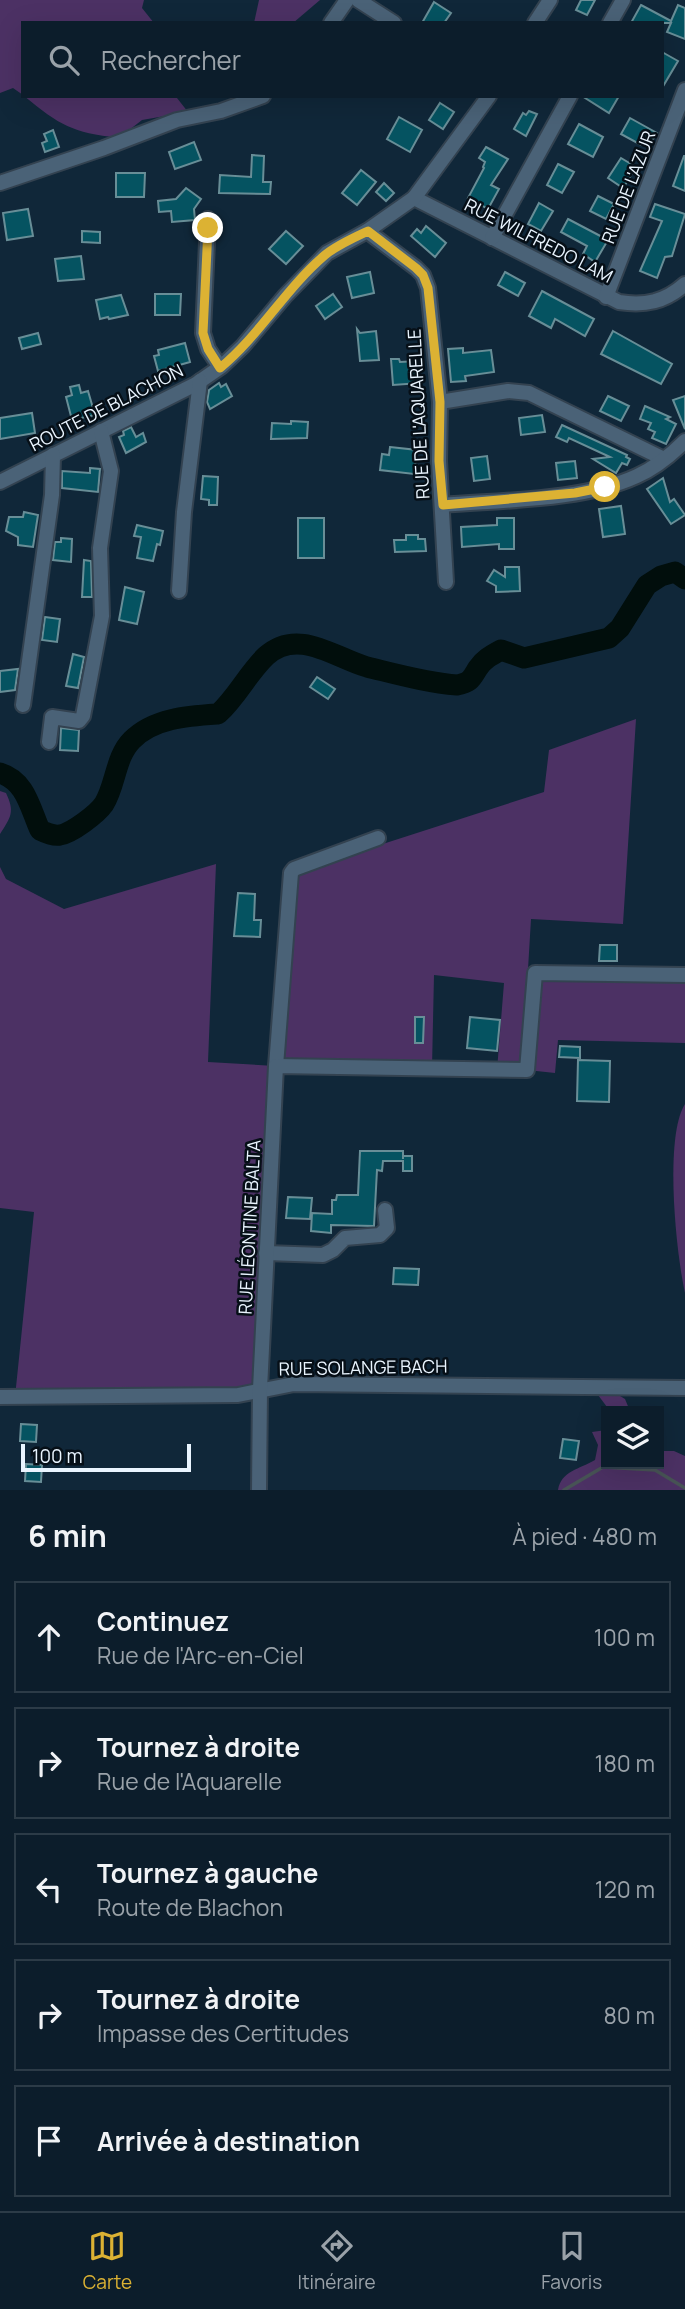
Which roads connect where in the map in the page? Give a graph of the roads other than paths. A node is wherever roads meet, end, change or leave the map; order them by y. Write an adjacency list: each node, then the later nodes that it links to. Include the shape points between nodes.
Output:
1 (346, 0): 5 (street)
2 (358, 0): 6 (street)
3 (550, 0): 7 (street)
4 (623, 0): 8 (street)
5 (332, 21)
6 (391, 21)
7 (536, 21)
8 (611, 21)
9 (685, 90): 19 (street, RUE DE L'AZUR)
10 (257, 98): 13 (street, via 177,120)
11 (488, 98): 14 (street, ROUTE DE BLACHON)
12 (569, 98): 17 (street)
13 (0, 183)
14 (414, 198): 16 (street, ROUTE DE BLACHON); 17 (street, RUE WILFREDO LAM)
15 (208, 219): 20 (street, via 203,333)
16 (368, 231): 20 (street, ROUTE DE BLACHON, via 327,253); 22 (street, RUE DE L'AQUARELLE, via 426,280)
17 (492, 238): 19 (street, RUE WILFREDO LAM)
18 (685, 284): 19 (street, RUE WILFREDO LAM, via 667,298 650,303)
19 (606, 297)
20 (220, 368): 21 (street, ROUTE DE BLACHON)
21 (200, 381): 23 (street, ROUTE DE BLACHON); 30 (street)
22 (440, 402): 26 (street, via 508,391 529,393); 28 (street, RUE DE L'AQUARELLE)
23 (101, 431): 25 (street, ROUTE DE BLACHON); 32 (street, via 111,471 100,548 102,617 95,663 82,716 79,721 52,717)
24 (685, 441): 26 (street)
25 (53, 455): 27 (street, ROUTE DE BLACHON); 31 (street, via 52,495)
26 (664, 459): 28 (street, via 637,476 605,487)
27 (0, 482)
28 (443, 505): 29 (street, RUE DE L'AQUARELLE)
29 (446, 582)
30 (179, 591)
31 (23, 705)
32 (49, 741)
33 (378, 838): 35 (street, RUE LÉONTINE BALTA, via 291,873)
34 (685, 975): 35 (street, via 538,971 527,1070)
35 (276, 1066): 37 (street, RUE LÉONTINE BALTA)
36 (385, 1210): 37 (street, via 387,1228 380,1236 345,1238 323,1255)
37 (266, 1253): 39 (street, RUE LÉONTINE BALTA)
38 (685, 1388): 39 (street, RUE SOLANGE BACH, via 294,1384)
39 (260, 1390): 40 (street, RUE SOLANGE BACH, via 238,1395); 41 (street, RUE LÉONTINE BALTA)
40 (0, 1398)
41 (259, 1490)

